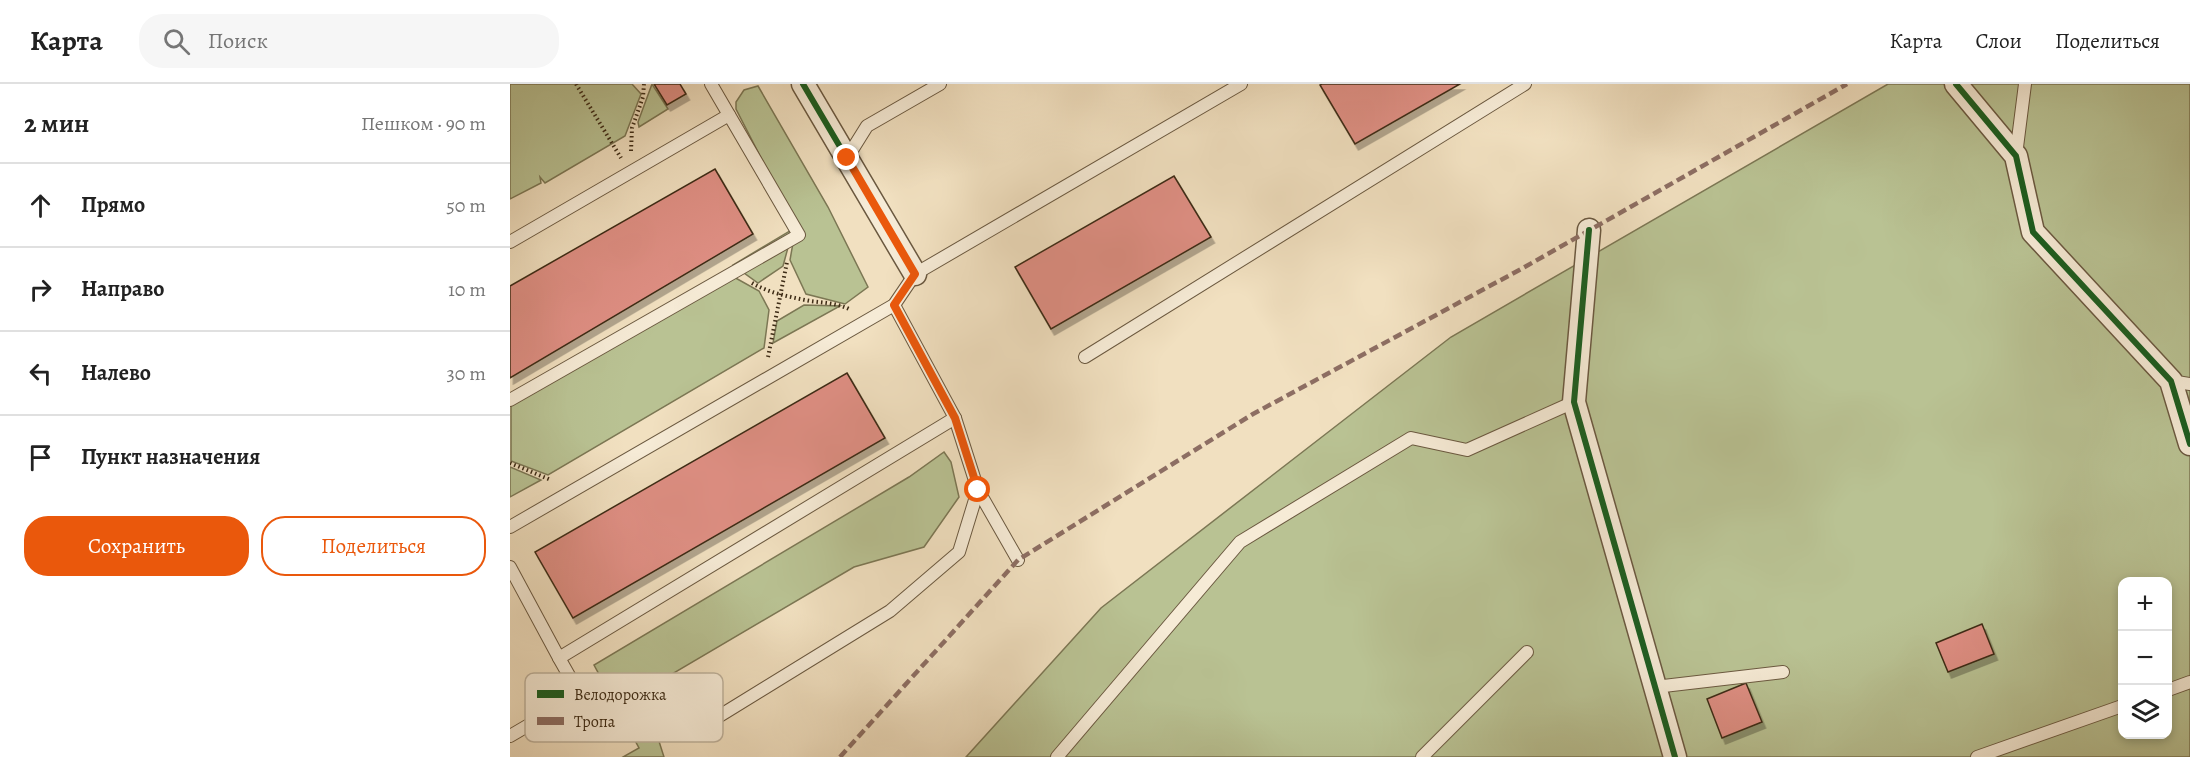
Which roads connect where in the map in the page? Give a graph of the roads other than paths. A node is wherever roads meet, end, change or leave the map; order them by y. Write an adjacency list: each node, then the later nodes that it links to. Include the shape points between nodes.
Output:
1 (711, 84): 8 (lane)
2 (803, 84): 10 (street)
3 (940, 84): 10 (lane, via 867,126)
4 (1241, 84): 13 (lane)
5 (1525, 84): 15 (lane)
6 (1956, 84): 9 (street)
7 (2025, 84): 9 (lane)
8 (729, 115): 12 (lane); 17 (lane, via 799,235)
9 (2016, 156): 16 (street, via 2033,232)
10 (847, 158): 13 (street)
11 (1589, 230): 18 (street)
12 (510, 242)
13 (915, 274): 14 (lane)
14 (894, 305): 19 (lane); 22 (lane)
15 (1085, 357)
16 (2181, 383): 20 (street)
17 (510, 400)
18 (1574, 402): 30 (street); 36 (lane, via 1467,450 1411,438 1240,542)
19 (955, 418): 21 (lane); 26 (lane)
20 (2190, 444)
21 (978, 490): 23 (lane); 33 (lane, via 959,552 890,611)
22 (510, 527)
23 (1018, 560)
24 (510, 567): 26 (lane)
25 (1527, 652): 37 (lane)
26 (559, 658): 28 (lane)
27 (1783, 672): 30 (lane)
28 (568, 673)
29 (2190, 682): 31 (lane)
30 (1655, 687): 38 (street)
31 (2172, 689)
32 (2118, 707): 39 (lane)
33 (723, 714)
34 (525, 727): 35 (lane)
35 (510, 736)
36 (1057, 757)
37 (1422, 757)
38 (1675, 757)
39 (1977, 757)

